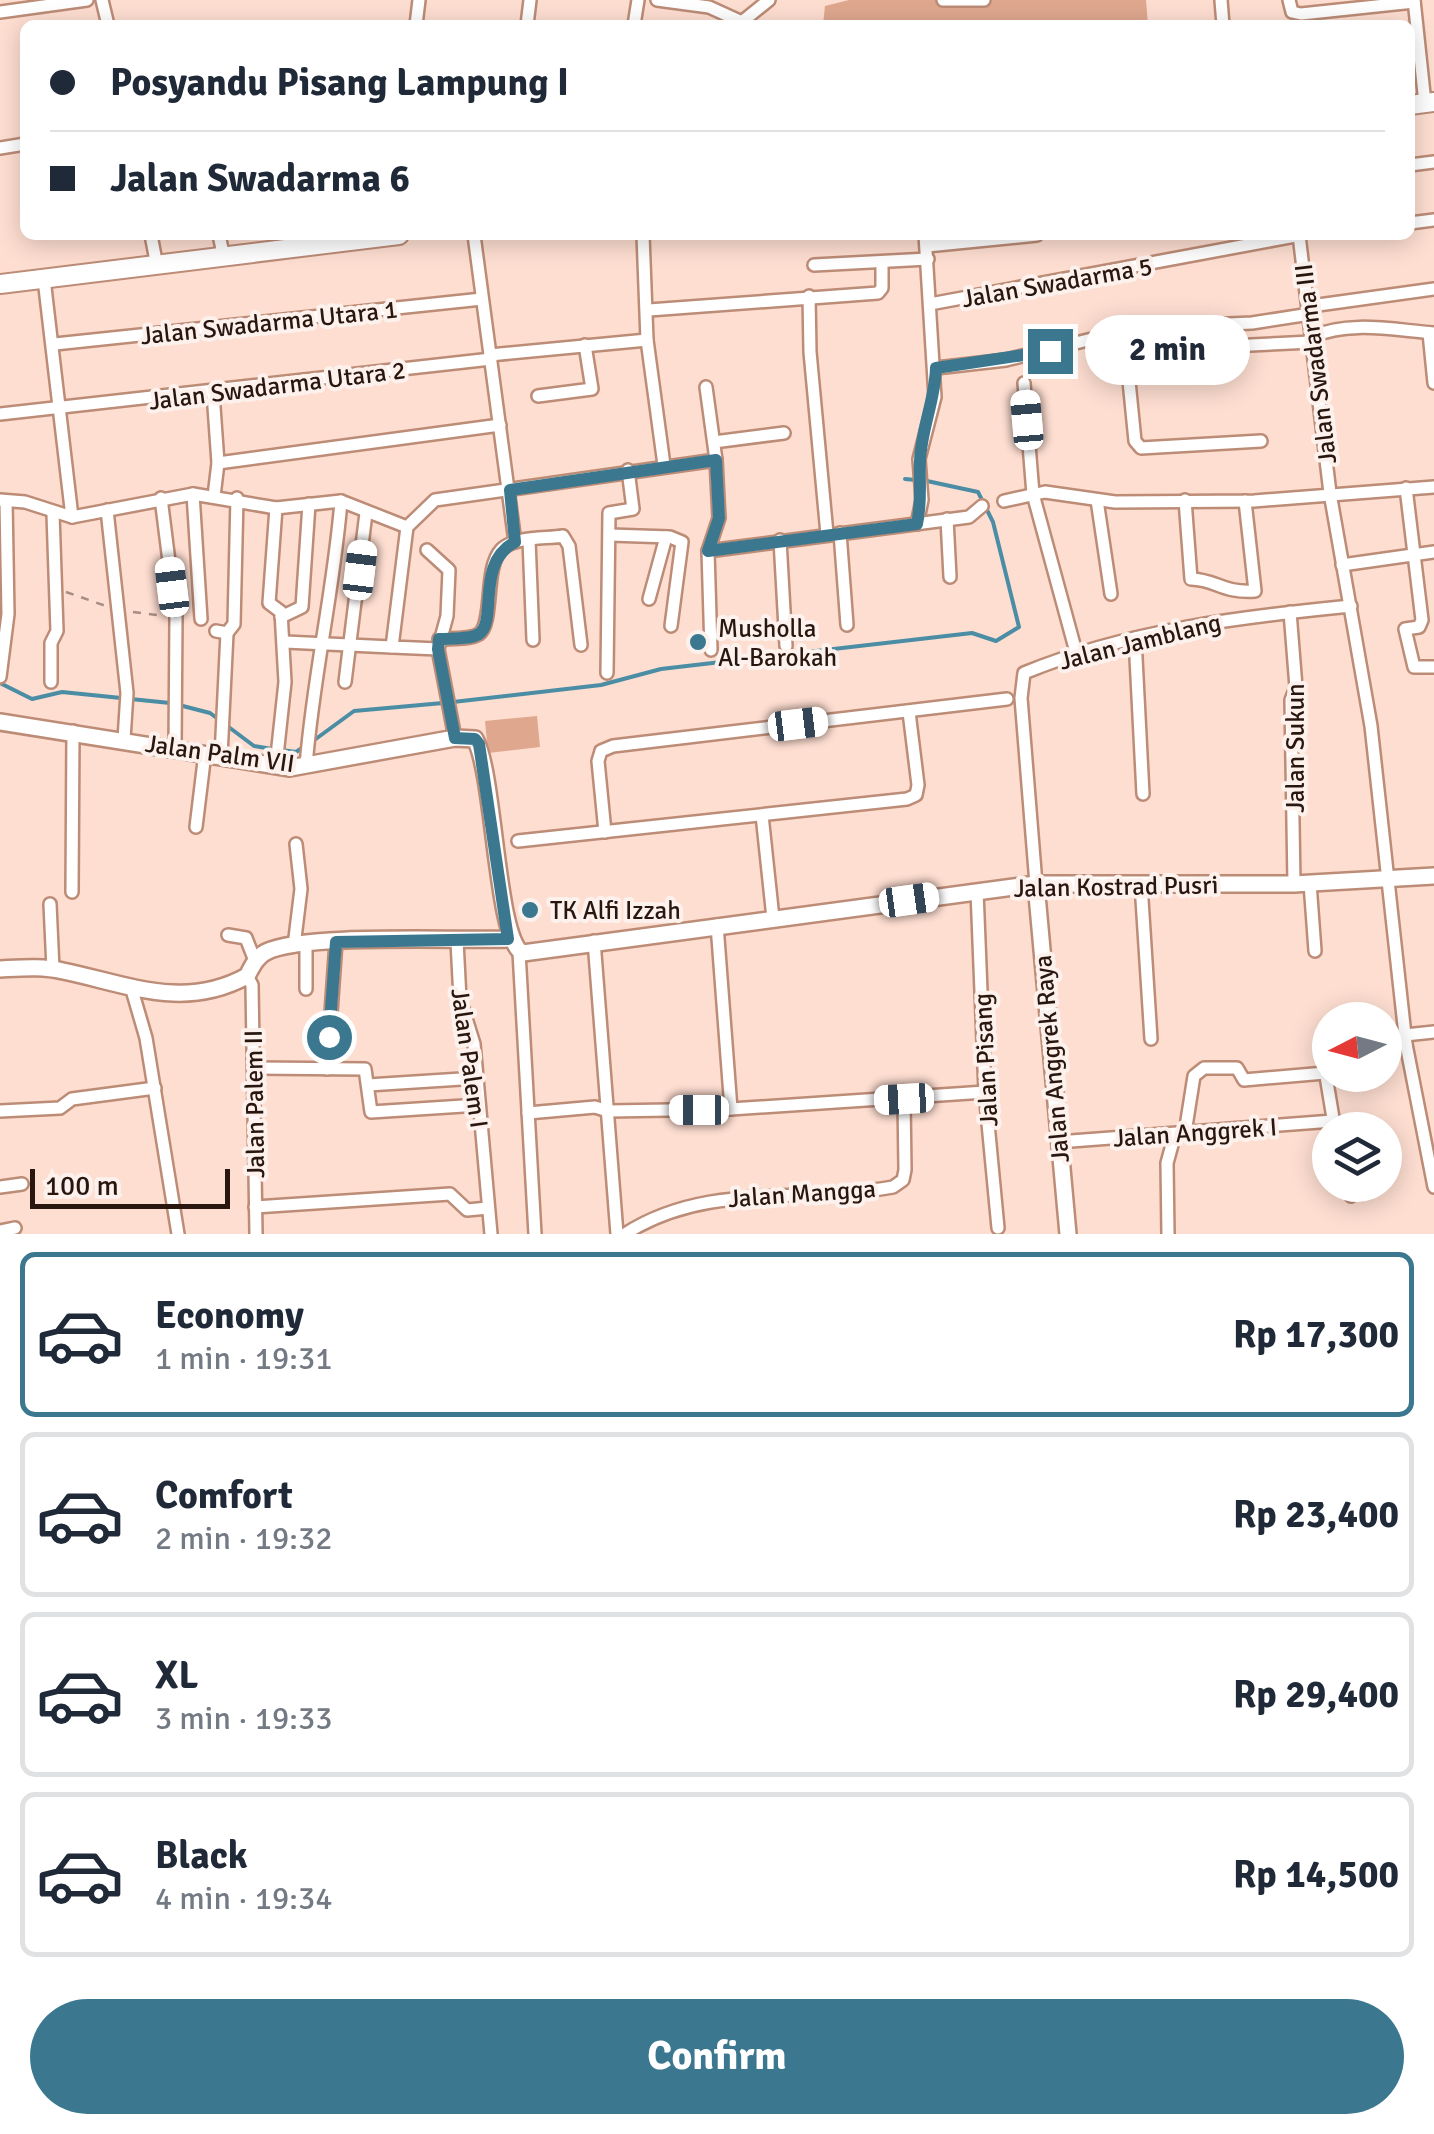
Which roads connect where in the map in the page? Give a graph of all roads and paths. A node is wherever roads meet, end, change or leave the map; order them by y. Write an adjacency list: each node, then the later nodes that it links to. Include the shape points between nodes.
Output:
1 (87, 0): 9 (street)
2 (657, 0): 8 (street)
3 (768, 0): 11 (street)
4 (943, 0): 5 (street)
5 (984, 0)
6 (1289, 0): 7 (street, via 1292,12 1301,14)
7 (1414, 1): 12 (street)
8 (709, 4): 10 (street)
9 (0, 12)
10 (734, 20)
11 (745, 20)
12 (1423, 104)
13 (152, 240): 24 (street)
14 (220, 240): 22 (street)
15 (312, 240): 22 (main road)
16 (475, 240): 30 (street)
17 (643, 240): 32 (street)
18 (988, 240): 21 (street)
19 (1273, 240): 31 (street, Jalan Swadarma 5)
20 (1301, 240): 33 (street, Jalan Swadarma III)
21 (927, 246): 23 (street); 31 (street)
22 (224, 258): 24 (main road)
23 (882, 262): 25 (street); 29 (street, via 880,292)
24 (157, 266): 26 (main road)
25 (814, 266)
26 (44, 279): 27 (main road); 36 (street)
27 (0, 284)
28 (1434, 289): 33 (street)
29 (809, 296): 32 (street); 80 (street)
30 (482, 299): 36 (street, Jalan Swadarma Utara 1); 38 (street)
31 (930, 304): 39 (street)
32 (648, 310): 35 (street)
33 (1310, 326): 34 (street); 39 (street, via 1137,328 1006,360); 49 (street, via 1126,351 1134,442 1141,448); 58 (street, Jalan Swadarma III)
34 (1432, 333): 40 (street)
35 (647, 340): 37 (street, Jalan Swadarma Utara 2); 53 (street)
36 (55, 344): 45 (street)
37 (585, 344): 38 (street, Jalan Swadarma Utara 2); 44 (street, via 592,389)
38 (490, 357): 43 (street, Jalan Swadarma Utara 2); 47 (street)
39 (936, 368): 78 (street)
40 (1434, 383)
41 (1024, 384): 60 (street)
42 (706, 387): 50 (street)
43 (213, 393): 45 (street, Jalan Swadarma Utara 2); 52 (street)
44 (538, 396)
45 (62, 408): 46 (street, Jalan Swadarma Utara 2); 76 (street)
46 (0, 414)
47 (500, 425): 52 (street); 57 (street)
48 (784, 433): 50 (street)
49 (1261, 441)
50 (714, 442): 51 (street)
51 (716, 460): 53 (street); 88 (street, via 719,518)
52 (218, 463): 61 (street)
53 (664, 465): 54 (street)
54 (628, 470): 57 (street); 81 (street, via 633,509 608,513)
55 (1434, 487): 56 (street)
56 (1406, 488): 58 (street); 90 (street)
57 (510, 490): 79 (street, via 434,500); 86 (street)
58 (1330, 493): 69 (street); 91 (street, Jalan Swadarma III)
59 (193, 494): 61 (street); 62 (street); 102 (street)
60 (1033, 494): 65 (street); 68 (street); 115 (street)
61 (214, 496): 63 (street)
62 (161, 498): 73 (street); 100 (street)
63 (237, 498): 72 (street); 128 (street, via 234,624 221,632 224,718)
64 (340, 500): 70 (street); 74 (street); 108 (street, via 335,576)
65 (1097, 500): 66 (street); 94 (street)
66 (1186, 500): 69 (street); 69 (street, via 1191,579 1228,593 1254,591)
67 (3, 501): 75 (street); 83 (street)
68 (1004, 501)
69 (1245, 501)
70 (309, 504): 72 (street); 101 (street, via 302,607)
71 (982, 506): 77 (street, via 968,517)
72 (276, 508): 101 (street, via 270,603)
73 (107, 510): 76 (street); 97 (street)
74 (366, 513): 79 (street); 112 (street)
75 (53, 514): 76 (street); 93 (street)
76 (72, 518)
77 (947, 519): 78 (street); 92 (street)
78 (917, 524): 80 (street)
79 (406, 527): 113 (street)
80 (834, 534): 85 (street); 103 (street)
81 (610, 535): 82 (street); 117 (street)
82 (666, 536): 95 (street); 104 (street, via 682,542)
83 (3, 539): 98 (street)
84 (529, 540): 86 (street); 106 (street); 110 (street, via 566,538)
85 (780, 540): 88 (street); 111 (street)
86 (515, 542): 109 (street, via 494,564 481,632)
87 (426, 550): 109 (street, via 449,570)
88 (708, 551): 114 (street)
89 (1434, 552): 90 (street)
90 (1413, 555): 91 (street); 116 (street, via 1422,623 1406,629 1414,667)
91 (1342, 564): 96 (street, Jalan Swadarma III)
92 (950, 577)
93 (55, 588): 97 (path); 119 (street)
94 (1111, 594)
95 (650, 600)
96 (1351, 606): 99 (street, Jalan Jamblang); 138 (street, Jalan Swadarma III)
97 (118, 610): 100 (path); 126 (street)
98 (4, 611): 118 (street)
99 (1290, 612): 105 (street, Jalan Jamblang); 139 (street, Jalan Sukun)
100 (176, 617): 127 (street)
101 (282, 617): 107 (street)
102 (201, 619)
103 (847, 625)
104 (671, 626)
105 (1135, 638): 115 (street, Jalan Jamblang); 131 (street)
106 (534, 640)
107 (284, 642): 108 (street); 129 (street)
108 (320, 644): 112 (street); 130 (street)
109 (439, 644): 113 (street); 125 (street)
110 (581, 646)
111 (786, 646)
112 (349, 647): 113 (street); 120 (street)
113 (392, 647)
114 (711, 650)
115 (1076, 652): 140 (street, Jalan Jamblang, via 1020,680)
116 (1434, 667)
117 (607, 672)
118 (0, 677)
119 (51, 682)
120 (345, 682)
121 (1007, 699): 122 (street)
122 (909, 712): 132 (street, via 916,795); 134 (street, via 613,746 598,761)
123 (0, 722): 124 (street, Jalan Palm VII)
124 (73, 731): 126 (street, Jalan Palm VII); 143 (street)
125 (455, 738): 130 (street, Jalan Palm VII); 152 (street, via 479,744)
126 (124, 739): 127 (street, Jalan Palm VII)
127 (175, 747): 128 (street, Jalan Palm VII)
128 (213, 754): 129 (street, Jalan Palm VII); 133 (street)
129 (277, 762): 130 (street, Jalan Palm VII)
130 (306, 762)
131 (1143, 794)
132 (762, 815): 134 (street); 145 (street)
133 (196, 827)
134 (605, 832): 135 (street)
135 (518, 841)
136 (296, 844): 151 (street)
137 (1434, 876): 138 (street, Jalan Kostrad Pusri)
138 (1388, 880): 139 (street, Jalan Kostrad Pusri); 162 (street, Jalan Swadarma III)
139 (1301, 883): 141 (street, Jalan Kostrad Pusri); 153 (street, Jalan Sukun)
140 (1036, 884): 141 (street, Jalan Kostrad Pusri); 142 (street, Jalan Kostrad Pusri); 180 (street, Jalan Anggrek Raya)
141 (1141, 884): 161 (street)
142 (977, 891): 145 (street, Jalan Kostrad Pusri); 170 (street, Jalan Pisang)
143 (72, 892)
144 (50, 904): 156 (street)
145 (773, 918): 146 (street, Jalan Kostrad Pusri)
146 (717, 925): 149 (street, Jalan Kostrad Pusri); 173 (street)
147 (228, 935): 154 (street, via 249,941)
148 (457, 941): 150 (street, Jalan Kostrad Pusri); 152 (street, Jalan Kostrad Pusri); 167 (street, Jalan Palem I, via 460,1000)
149 (594, 941): 152 (street, Jalan Kostrad Pusri); 175 (street)
150 (336, 942): 151 (street, Jalan Kostrad Pusri); 165 (street)
151 (300, 945): 154 (street, Jalan Kostrad Pusri); 158 (street)
152 (514, 945): 176 (street)
153 (1315, 951)
154 (255, 960): 157 (street)
155 (0, 969): 156 (street)
156 (53, 969): 159 (street)
157 (246, 976): 159 (street, via 205,992); 164 (street, Jalan Palem II, via 252,985)
158 (306, 989)
159 (132, 990): 169 (street)
160 (1434, 1032): 162 (street)
161 (1151, 1039)
162 (1406, 1039): 163 (street); 178 (street, Jalan Swadarma III)
163 (1402, 1040)
164 (254, 1068): 165 (street); 184 (street, Jalan Palem II)
165 (327, 1069): 168 (street, via 365,1070)
166 (1312, 1074): 179 (street, via 1244,1080 1237,1068 1204,1068 1194,1076)
167 (477, 1078): 168 (street); 172 (street, Jalan Palem I)
168 (368, 1085): 172 (street, via 371,1112)
169 (155, 1088): 174 (street, via 72,1099 60,1108); 189 (street)
170 (985, 1092): 171 (street); 187 (street, Jalan Pisang)
171 (904, 1099): 173 (street); 193 (street, Jalan Mangga, via 905,1170 893,1186 720,1198)
172 (479, 1105): 185 (street, Jalan Palem I)
173 (731, 1109): 175 (street)
174 (0, 1111)
175 (608, 1111): 176 (street); 193 (street)
176 (528, 1113): 192 (street)
177 (1312, 1127): 179 (street, Jalan Anggrek I)
178 (1428, 1131): 183 (street, Jalan Swadarma III)
179 (1180, 1134): 180 (street, Jalan Anggrek I); 195 (street, via 1167,1164)
180 (1058, 1142): 194 (street, Jalan Anggrek Raya)
181 (22, 1184): 182 (street)
182 (0, 1187)
183 (1434, 1187)
184 (255, 1206): 185 (street, via 450,1194 467,1210); 190 (street, Jalan Palem II)
185 (488, 1208): 191 (street, Jalan Palem I)
186 (15, 1228): 188 (street)
187 (998, 1228)
188 (0, 1230)
189 (178, 1234)
190 (256, 1234)
191 (491, 1234)
192 (535, 1234)
193 (621, 1234)
194 (1068, 1234)
195 (1168, 1234)

